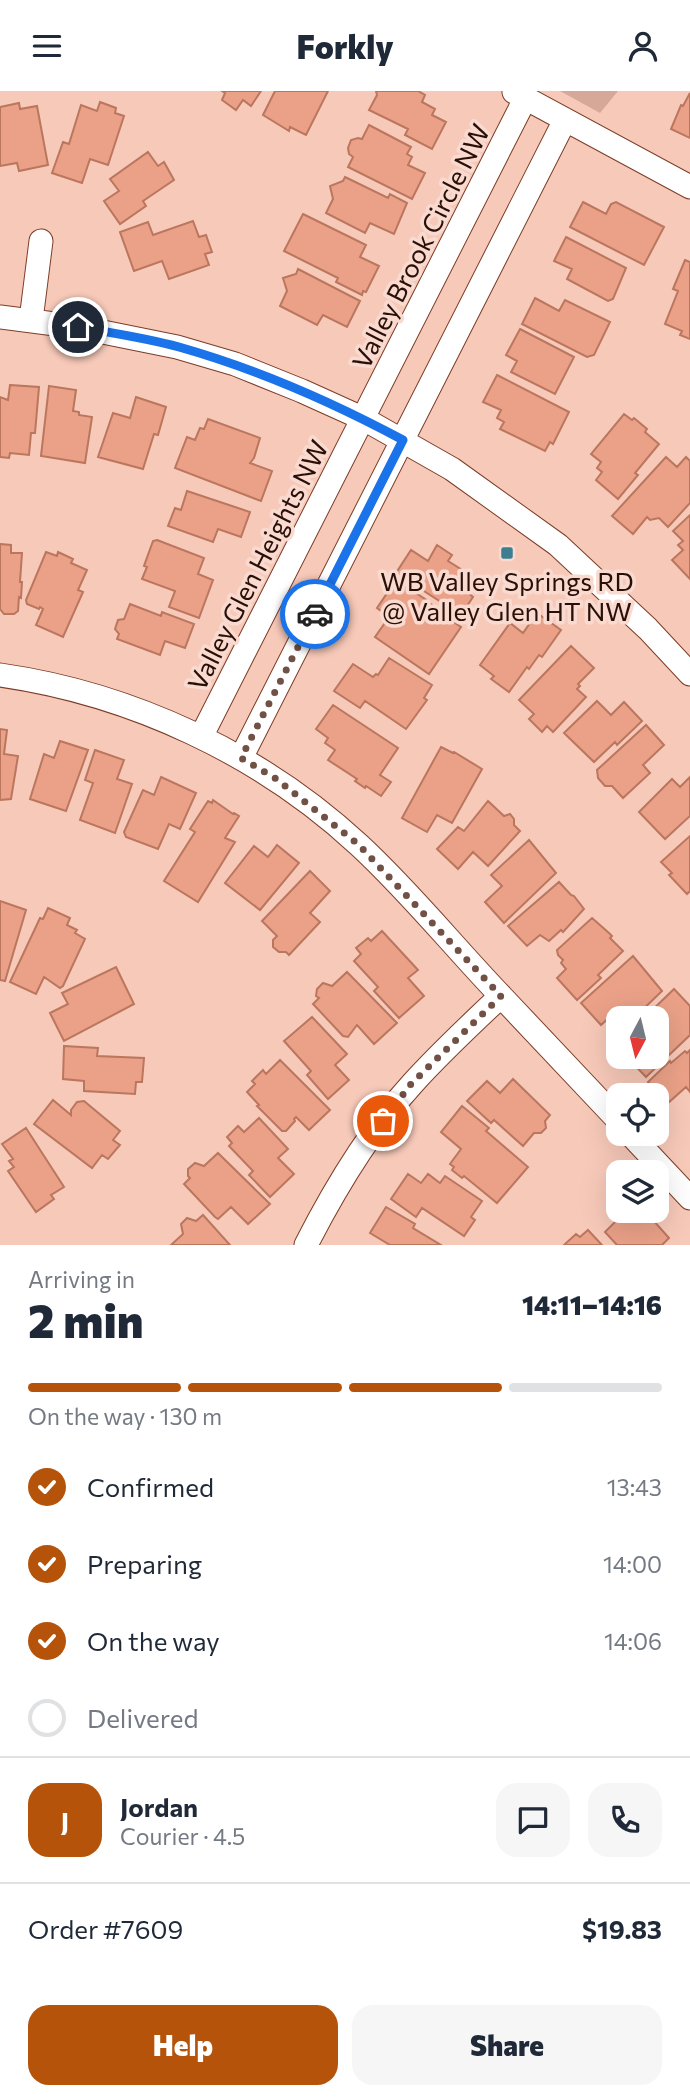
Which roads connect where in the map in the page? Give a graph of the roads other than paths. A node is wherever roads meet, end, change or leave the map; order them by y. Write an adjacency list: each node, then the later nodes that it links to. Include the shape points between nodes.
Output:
1 (518, 95): 2 (street, Valley Brook Circle NW); 7 (street, Valley Brook Circle NW)
2 (565, 120): 3 (street, Valley Brook Circle NW); 8 (street)
3 (690, 187)
4 (41, 241): 6 (street)
5 (0, 317): 6 (street)
6 (30, 320): 7 (street, via 177,347 234,364)
7 (364, 419): 8 (street); 11 (street, Valley Glen Heights NW)
8 (403, 440): 9 (street, via 558,545); 12 (street)
9 (690, 674)
10 (0, 675): 11 (street, via 98,697)
11 (201, 737): 12 (street)
12 (241, 758): 13 (street, via 275,778 358,844)
13 (501, 996): 14 (street); 17 (street, via 411,1084 340,1182)
14 (606, 1107)
15 (642, 1146): 16 (street)
16 (690, 1198)
17 (306, 1245)

